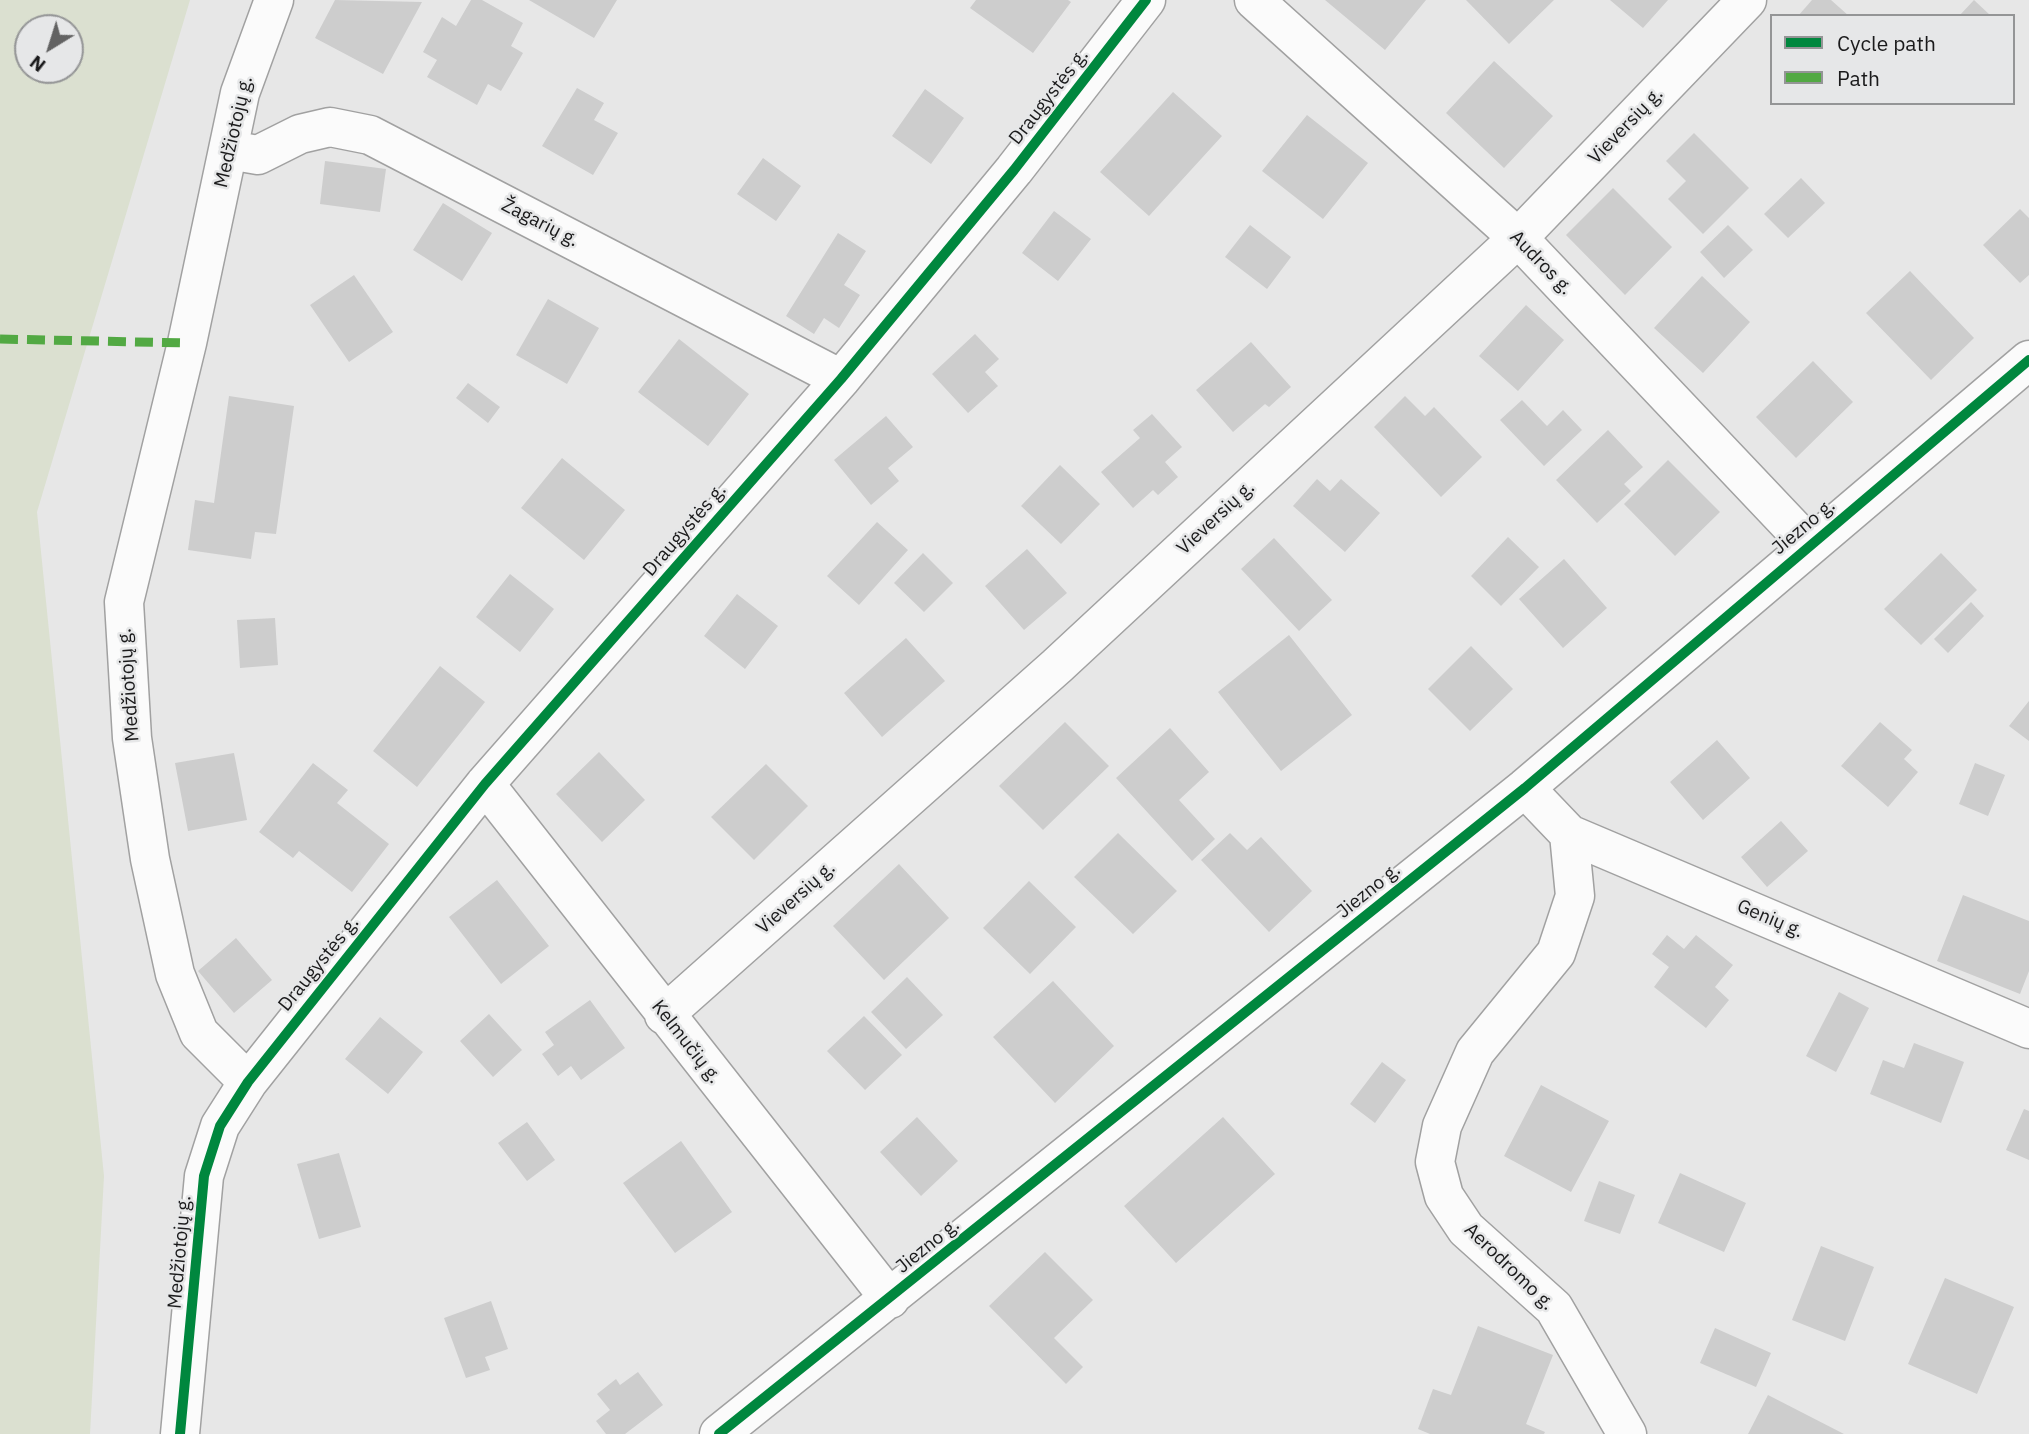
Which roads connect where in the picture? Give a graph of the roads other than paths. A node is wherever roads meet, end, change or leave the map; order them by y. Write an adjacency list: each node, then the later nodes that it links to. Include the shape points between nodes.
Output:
1 (274, 0): 5 (street, Medžiotojų g., via 240,93)
2 (1146, 0): 8 (street, Draugystės g., via 1014,170)
3 (1254, 0): 6 (street, Audros g.)
4 (1747, 0): 6 (street, Vieversių g.)
5 (229, 150): 8 (street, Žagarių g., via 258,155 300,134 330,127 370,135); 15 (street, Medžiotojų g., via 124,602 125,657 150,859 175,974 199,1033)
6 (1518, 238): 9 (street, Audros g.); 13 (street, Vieversių g., via 1057,666)
7 (2029, 360): 9 (street, Jiezno g.)
8 (841, 379): 10 (street, Draugystės g.)
9 (1809, 545): 11 (street, Jiezno g.)
10 (485, 784): 13 (street, Kelmučių g.); 15 (street, Draugystės g.)
11 (1525, 788): 12 (street, Genių g.); 16 (street, Jiezno g.)
12 (1569, 834): 14 (street, Genių g.); 19 (street, Aerodromo g., via 1575,896 1556,953 1475,1052 1442,1126 1435,1162 1444,1196 1466,1229 1553,1308)
13 (664, 1015): 16 (street, Kelmučių g.)
14 (2029, 1029)
15 (248, 1082): 17 (street, Medžiotojų g., via 220,1126 204,1176)
16 (890, 1299): 18 (street, Jiezno g.)
17 (180, 1434)
18 (719, 1434)
19 (1627, 1434)

